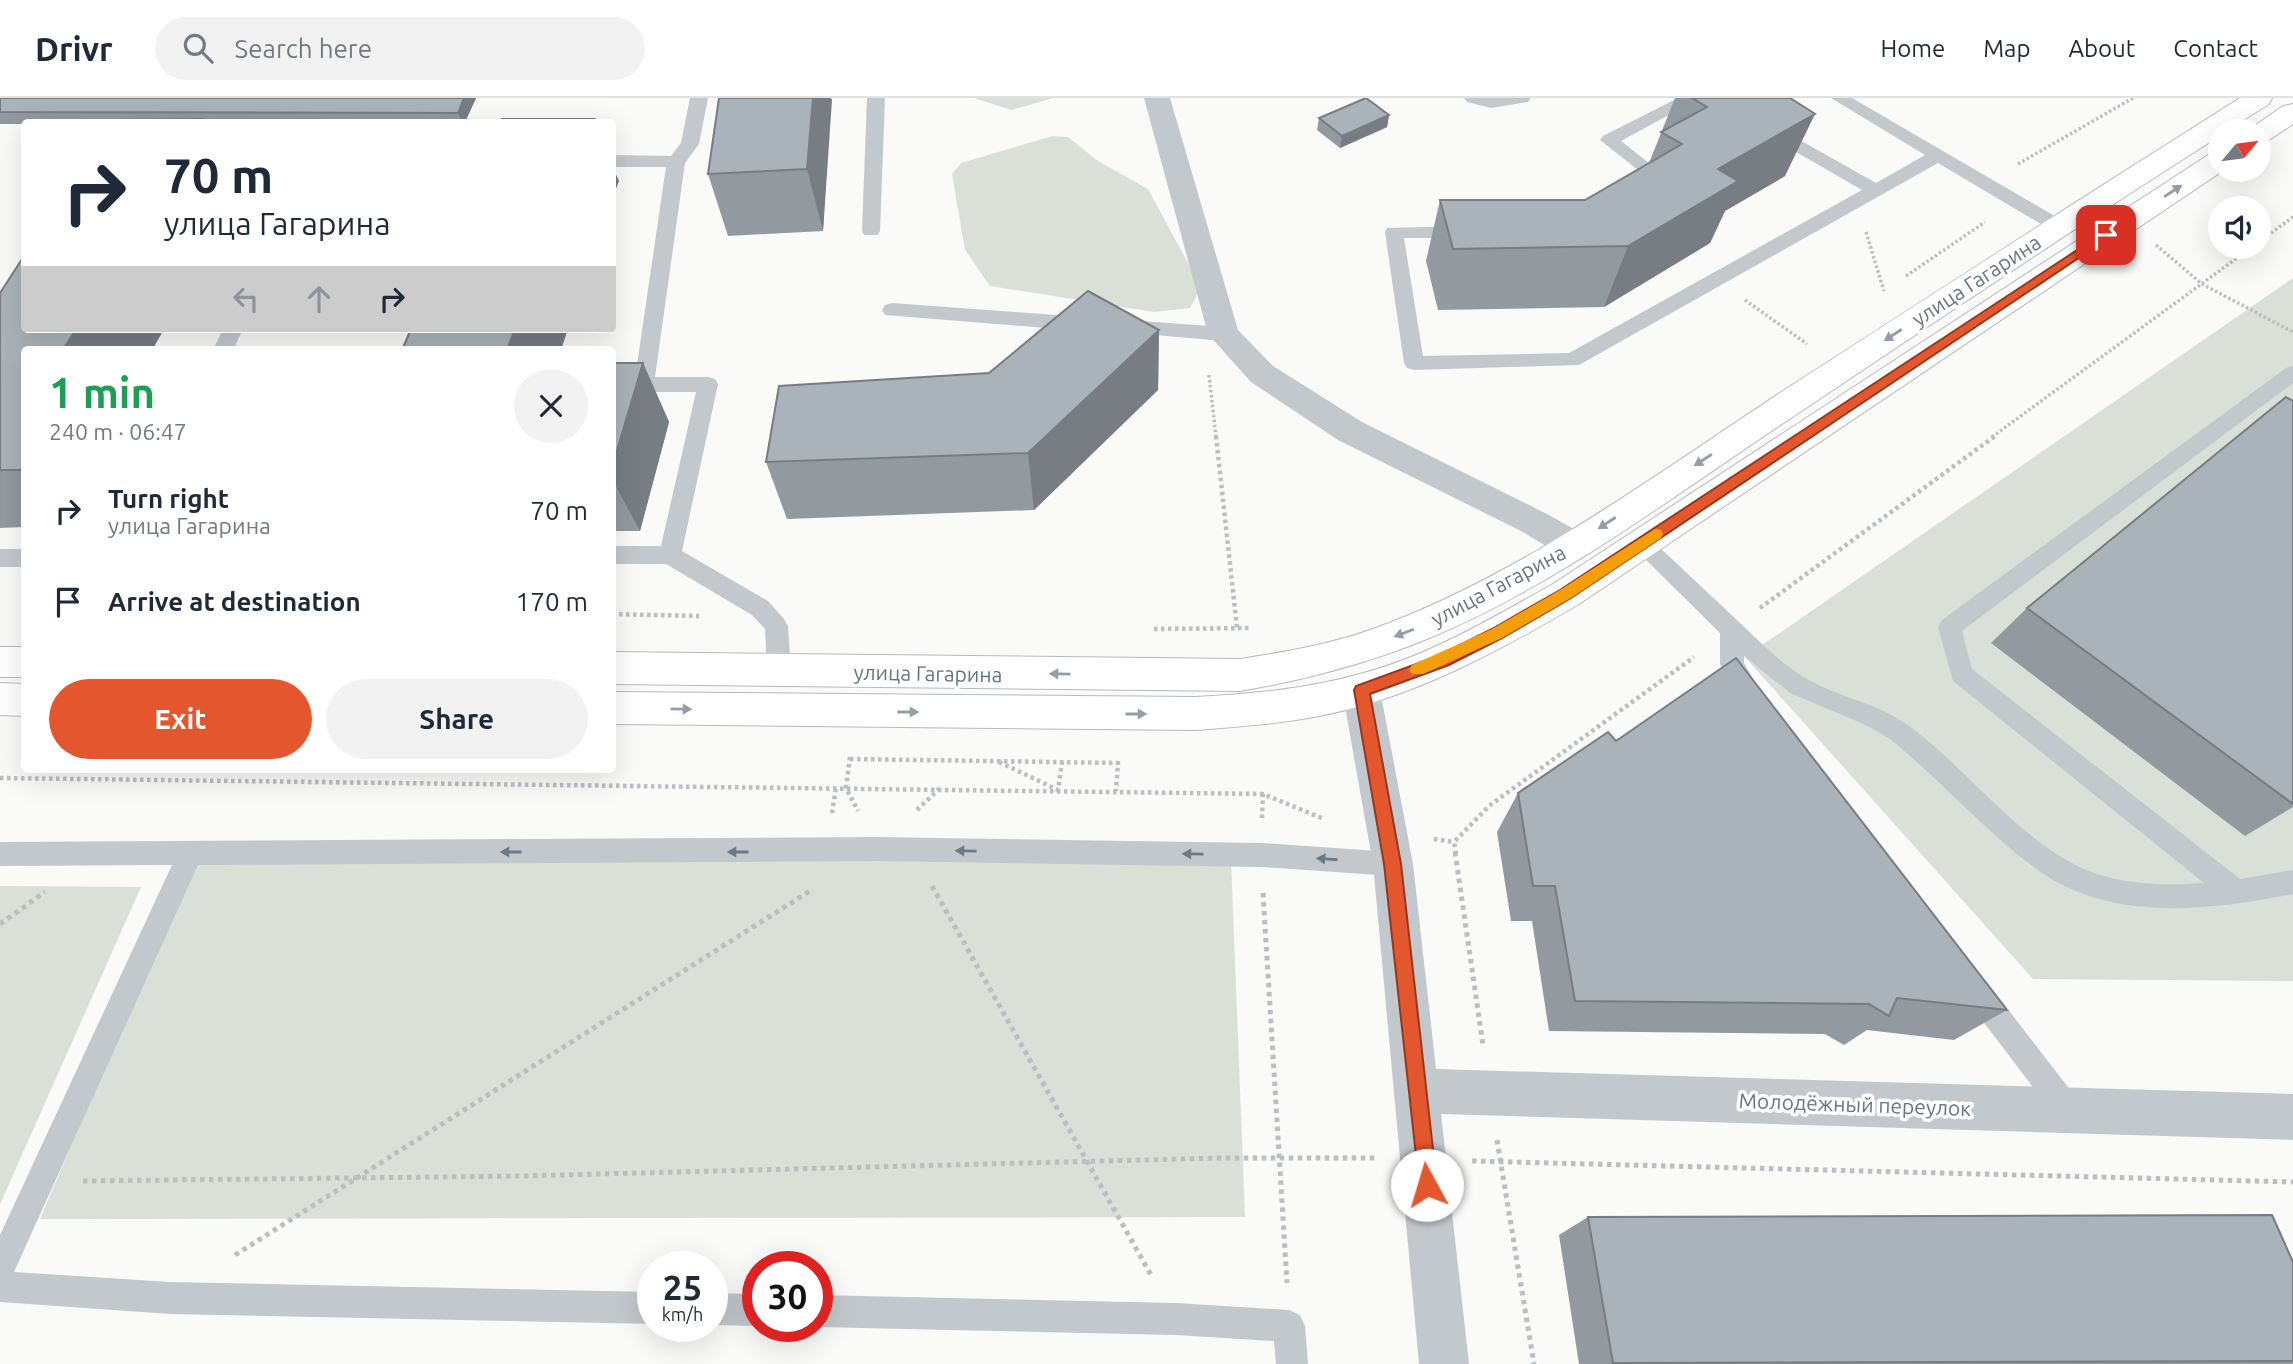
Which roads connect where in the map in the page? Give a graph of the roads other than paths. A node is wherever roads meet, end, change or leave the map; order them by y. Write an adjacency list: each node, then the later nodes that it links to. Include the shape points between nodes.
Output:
1 (699, 98): 14 (lane, via 690,144)
2 (876, 98): 19 (lane)
3 (1157, 98): 23 (street)
4 (1473, 98): 5 (lane, via 1491,103)
5 (1522, 98)
6 (1691, 98): 17 (lane, via 1609,140 1650,171)
7 (1712, 98): 16 (lane)
8 (1840, 98): 12 (lane)
9 (2259, 98): 18 (main road, улица Гагарина)
10 (2293, 112): 11 (main road)
11 (2272, 126)
12 (1937, 156): 16 (lane); 18 (lane)
13 (616, 161): 14 (lane)
14 (676, 162): 28 (lane, via 643,385 708,384)
15 (2208, 168): 21 (main road, улица Гагарина, one-way to 15)
16 (1875, 190): 20 (lane, via 1572,360 1414,363 1394,232)
17 (1615, 191)
18 (2058, 226): 21 (main road); 26 (main road, улица Гагарина, one-way to 26)
19 (872, 231)
20 (1490, 232)
21 (2090, 245): 25 (main road, улица Гагарина)
22 (892, 310): 23 (lane)
23 (1214, 334): 26 (street, via 1262,374 1350,431)
24 (2293, 373): 45 (lane, via 1950,627 1961,674)
25 (1641, 544): 31 (lane); 36 (main road, улица Гагарина, via 1566,594 1443,660)
26 (1573, 545): 36 (main road, улица Гагарина, one-way to 36, via 1430,623)
27 (616, 555): 28 (lane)
28 (670, 555): 35 (lane, via 760,608 776,626)
29 (0, 558): 30 (lane)
30 (21, 558)
31 (1731, 629): 39 (lane, via 1732,664); 45 (lane, via 1799,686 1898,732 2024,842 2077,879 2126,895)
32 (0, 662): 33 (main road)
33 (21, 662)
34 (616, 668): 35 (main road, улица Гагарина)
35 (779, 671): 36 (main road, улица Гагарина, one-way to 35, via 1289,668 1240,675)
36 (1357, 671): 40 (main road, улица Гагарина, one-way to 36, via 1201,714 1304,704); 43 (street)
37 (0, 699): 38 (main road)
38 (21, 700)
39 (1760, 707)
40 (616, 708)
41 (191, 852): 42 (lane); 43 (lane, one-way to 41, via 1262,855 877,849); 50 (lane)
42 (0, 853)
43 (1393, 864): 47 (street)
44 (2293, 882): 45 (lane)
45 (2238, 894)
46 (1960, 969): 48 (lane)
47 (1418, 1091): 48 (street, Молодёжный переулок); 55 (street)
48 (2068, 1110): 49 (street, Молодёжный переулок)
49 (2293, 1117)
50 (0, 1269)
51 (0, 1287): 52 (lane, via 170,1298)
52 (637, 1308)
53 (833, 1311): 54 (lane, via 1289,1326)
54 (1292, 1364)
55 (1444, 1364)

